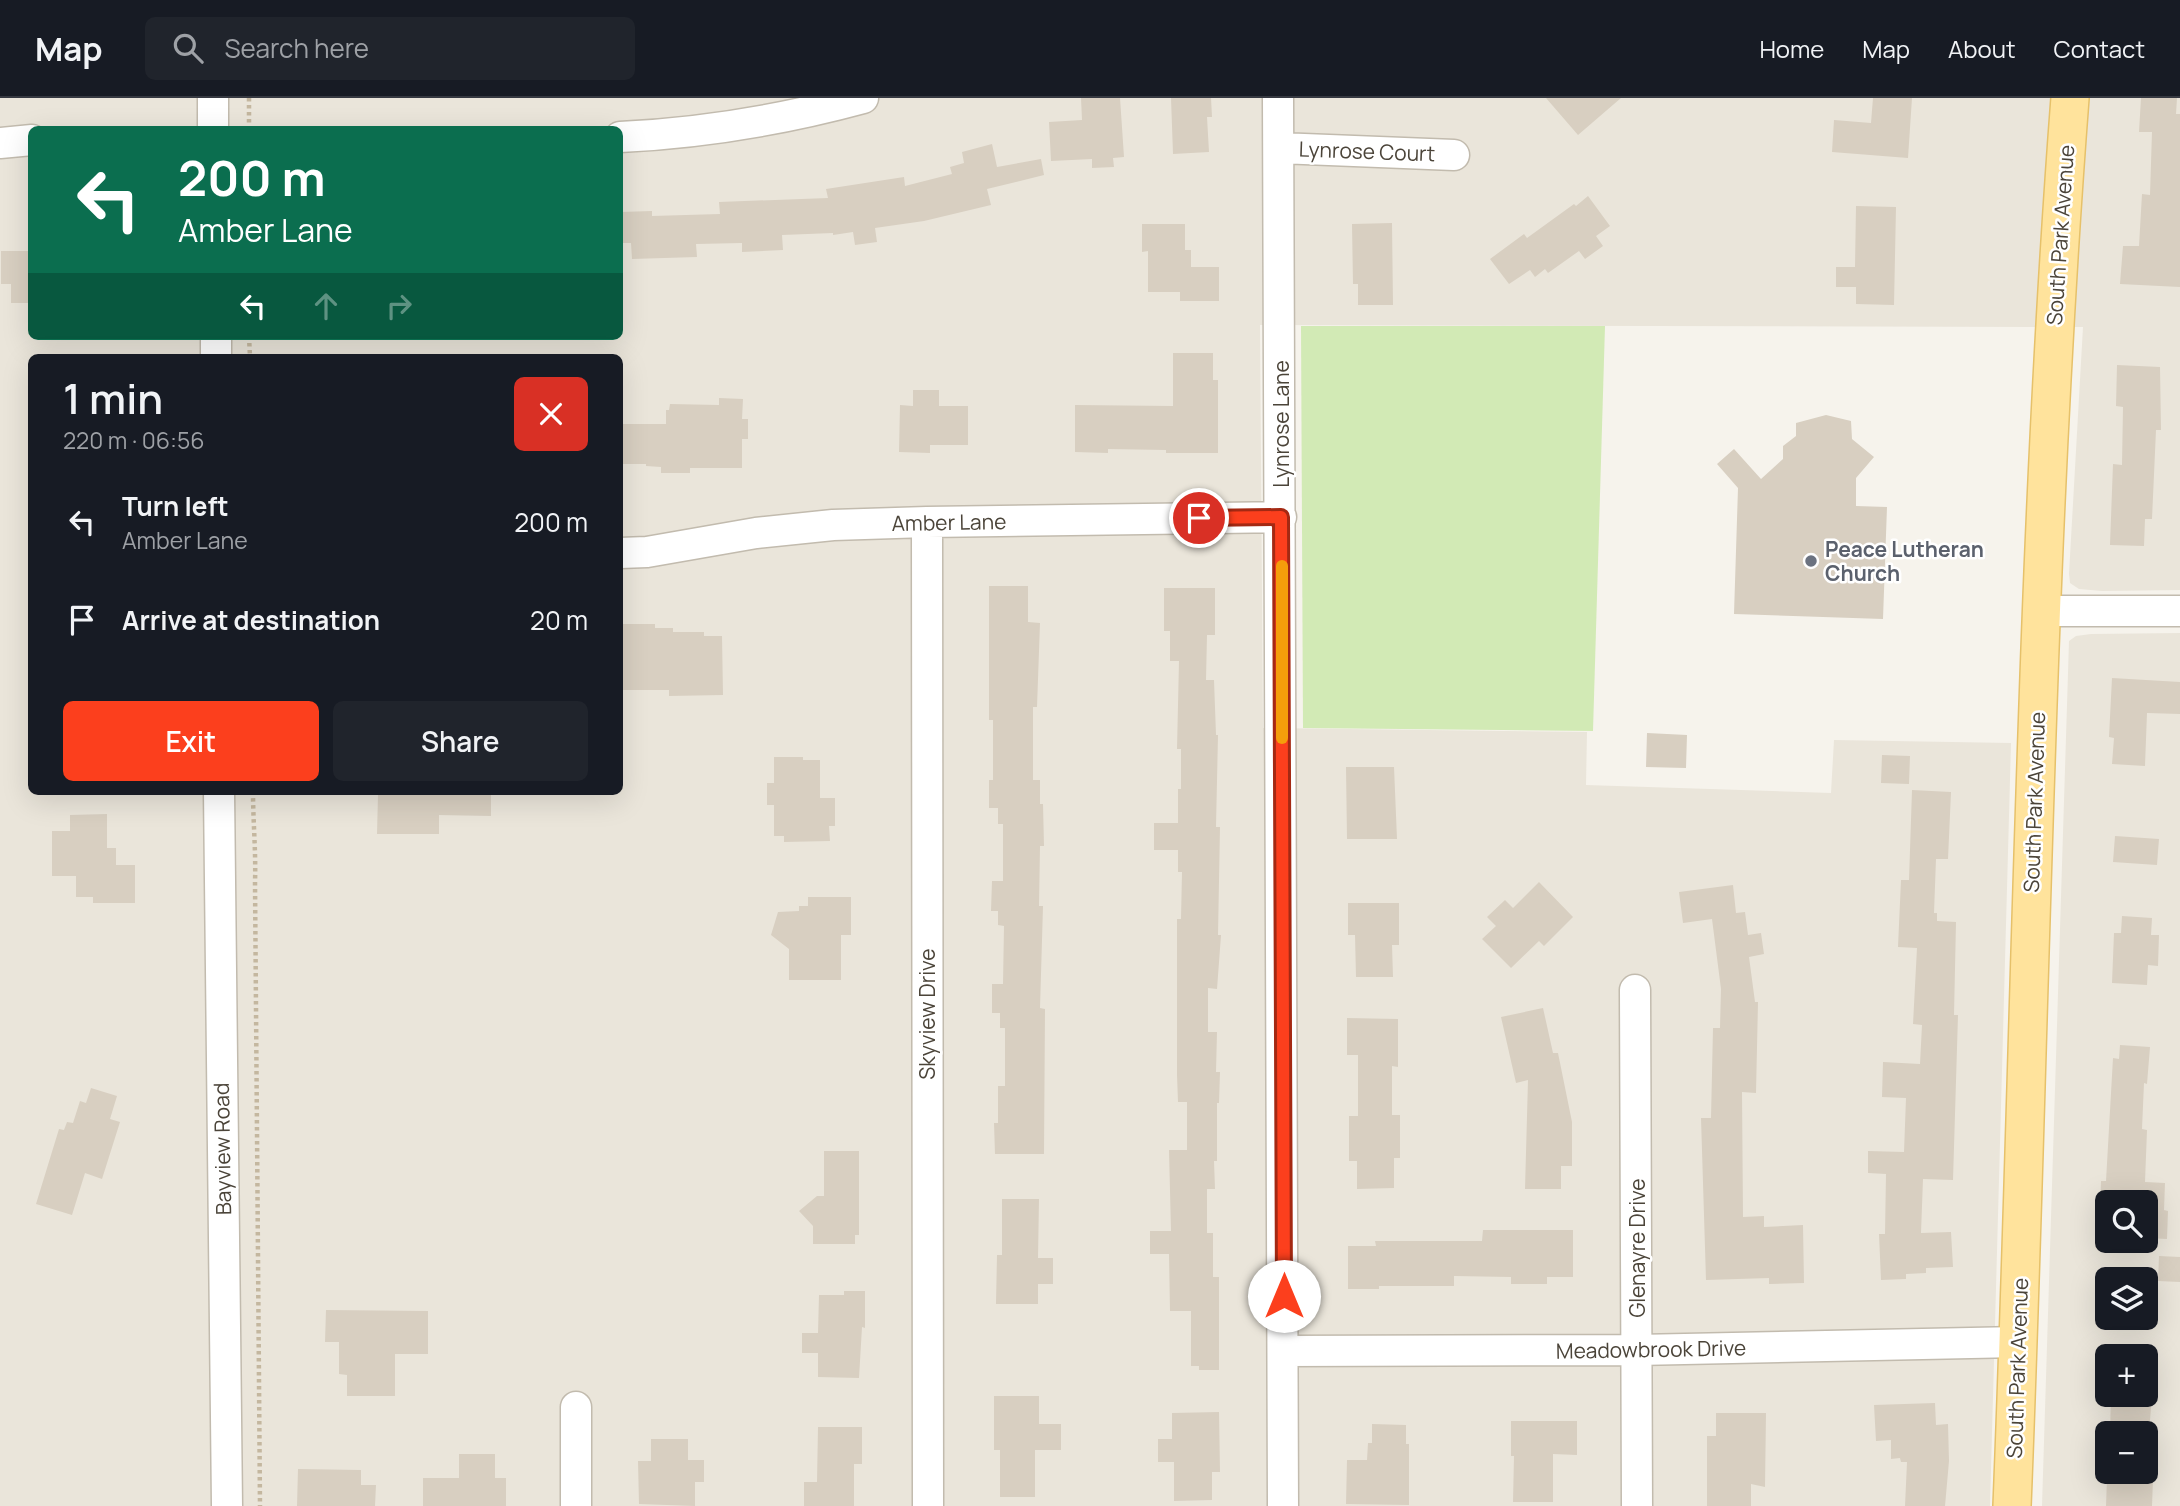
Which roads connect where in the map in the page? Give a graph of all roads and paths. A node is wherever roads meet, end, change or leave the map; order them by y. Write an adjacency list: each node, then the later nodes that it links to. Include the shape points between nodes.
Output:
1 (213, 98): 6 (street)
2 (249, 98): 7 (path)
3 (863, 98): 8 (street, via 785,118 683,134)
4 (1278, 98): 11 (street, Lynrose Lane)
5 (2070, 98): 16 (main road, South Park Avenue)
6 (213, 126)
7 (249, 126)
8 (623, 137)
9 (28, 141): 10 (street)
10 (0, 143)
11 (1279, 148): 12 (street, Lynrose Court); 13 (street, Lynrose Lane)
12 (1454, 155)
13 (1281, 517): 14 (street, Amber Lane); 23 (street, Lynrose Lane)
14 (927, 522): 15 (street, Amber Lane, via 833,525); 28 (street, Skyview Drive)
15 (623, 553)
16 (2041, 611): 17 (street); 21 (main road, South Park Avenue)
17 (2180, 611)
18 (219, 795): 25 (street, Bayview Road)
19 (253, 795): 26 (path, via 257,844)
20 (1635, 990): 22 (street, Glenayre Drive)
21 (2019, 1342): 22 (street, Meadowbrook Drive); 31 (main road, South Park Avenue)
22 (1637, 1350): 23 (street, Meadowbrook Drive); 30 (street, Glenayre Drive)
23 (1284, 1351): 29 (street, Lynrose Lane)
24 (576, 1407): 27 (street)
25 (227, 1506)
26 (260, 1506)
27 (576, 1506)
28 (928, 1506)
29 (1283, 1506)
30 (1637, 1506)
31 (2012, 1506)

